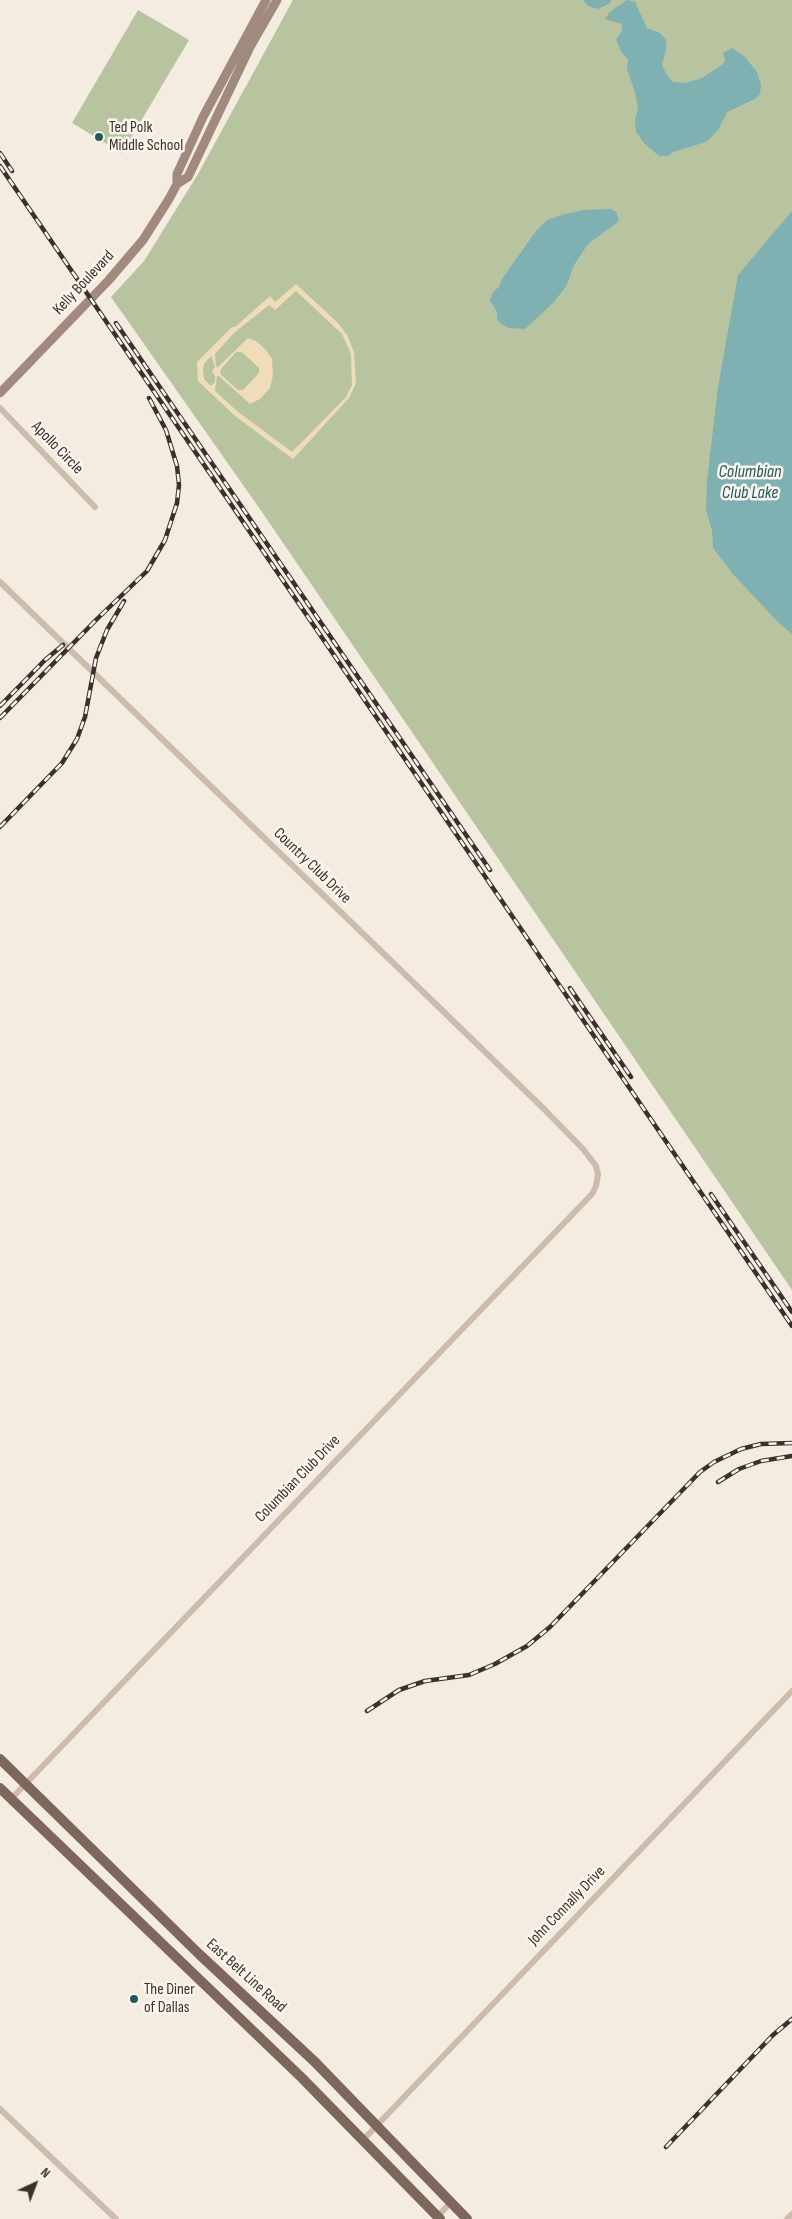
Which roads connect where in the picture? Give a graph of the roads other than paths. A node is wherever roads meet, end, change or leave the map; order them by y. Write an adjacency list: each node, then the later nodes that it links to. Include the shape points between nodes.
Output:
1 (271, 1): 2 (street, Kelly Boulevard, via 203,117 177,174); 2 (street, Kelly Boulevard, via 188,177)
2 (177, 184): 3 (street, Kelly Boulevard, via 128,260)
3 (0, 393)
4 (0, 408): 5 (street, Apollo Circle)
5 (95, 507)
6 (0, 582): 7 (street, Country Club Drive, via 544,1109 584,1149)
7 (598, 1174): 10 (street, Columbian Club Drive, via 592,1194)
8 (792, 1691): 16 (street, John Connally Drive)
9 (0, 1759): 10 (main road, East Belt Line Road)
10 (24, 1784): 12 (street, Columbian Club Drive); 13 (main road, East Belt Line Road)
11 (0, 1788): 12 (main road, East Belt Line Road)
12 (11, 1799): 14 (main road, East Belt Line Road)
13 (199, 1954): 14 (main road); 16 (main road, East Belt Line Road, via 276,2024)
14 (187, 1966): 17 (main road, East Belt Line Road)
15 (0, 2109): 21 (street)
16 (376, 2126): 17 (street, John Connally Drive); 18 (main road, East Belt Line Road)
17 (362, 2141): 20 (main road, East Belt Line Road)
18 (450, 2203): 20 (street); 22 (main road, East Belt Line Road)
19 (792, 2214): 23 (street)
20 (437, 2218)
21 (116, 2219)
22 (467, 2219)
23 (787, 2219)

